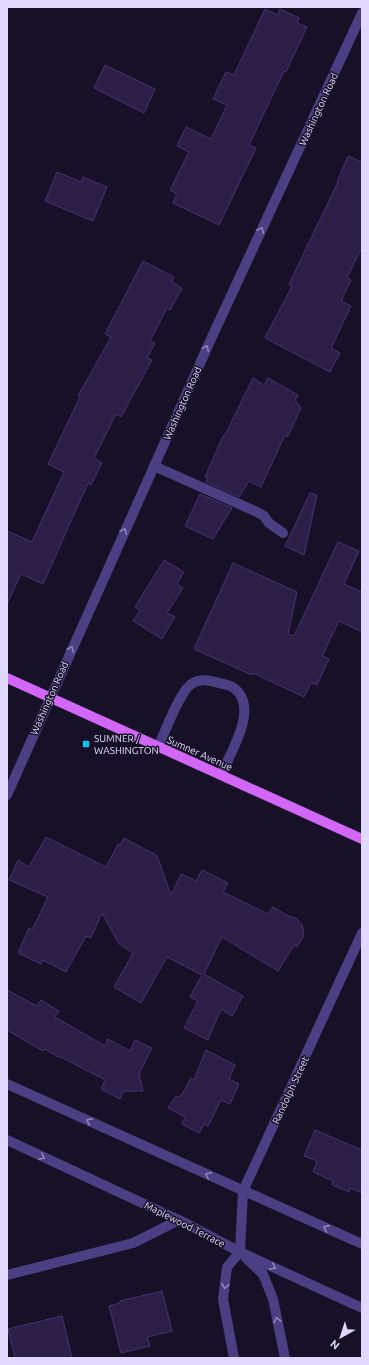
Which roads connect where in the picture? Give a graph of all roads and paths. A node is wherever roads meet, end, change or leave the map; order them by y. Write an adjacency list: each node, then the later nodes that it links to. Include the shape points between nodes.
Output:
1 (362, 13): 2 (street, Washington Road, one-way to 1)
2 (154, 466): 3 (street, via 257,512); 5 (street, Washington Road, one-way to 2)
3 (283, 532)
4 (7, 678): 5 (main road, Sumner Avenue)
5 (49, 698): 6 (main road, Sumner Avenue); 8 (street, Washington Road)
6 (158, 747): 7 (main road, Sumner Avenue); 7 (street, via 184,692 191,684 209,680 234,688 245,709 243,725)
7 (221, 775): 9 (main road, Sumner Avenue)
8 (7, 795)
9 (362, 839)
10 (362, 933): 13 (street, Randolph Street)
11 (7, 1084): 13 (street, one-way to 11)
12 (7, 1140): 14 (street, Maplewood Terrace, one-way to 14)
13 (243, 1191): 15 (street, one-way to 13); 16 (street, Randolph Street)
14 (179, 1220): 16 (street, Maplewood Terrace); 17 (street, via 133,1243)
15 (362, 1244)
16 (240, 1252): 18 (street, Maplewood Terrace, one-way to 18); 19 (street, one-way to 19, via 228,1268 223,1299); 20 (street, one-way to 16, via 273,1299 263,1274)
17 (7, 1275)
18 (362, 1308)
19 (234, 1358)
20 (285, 1358)

